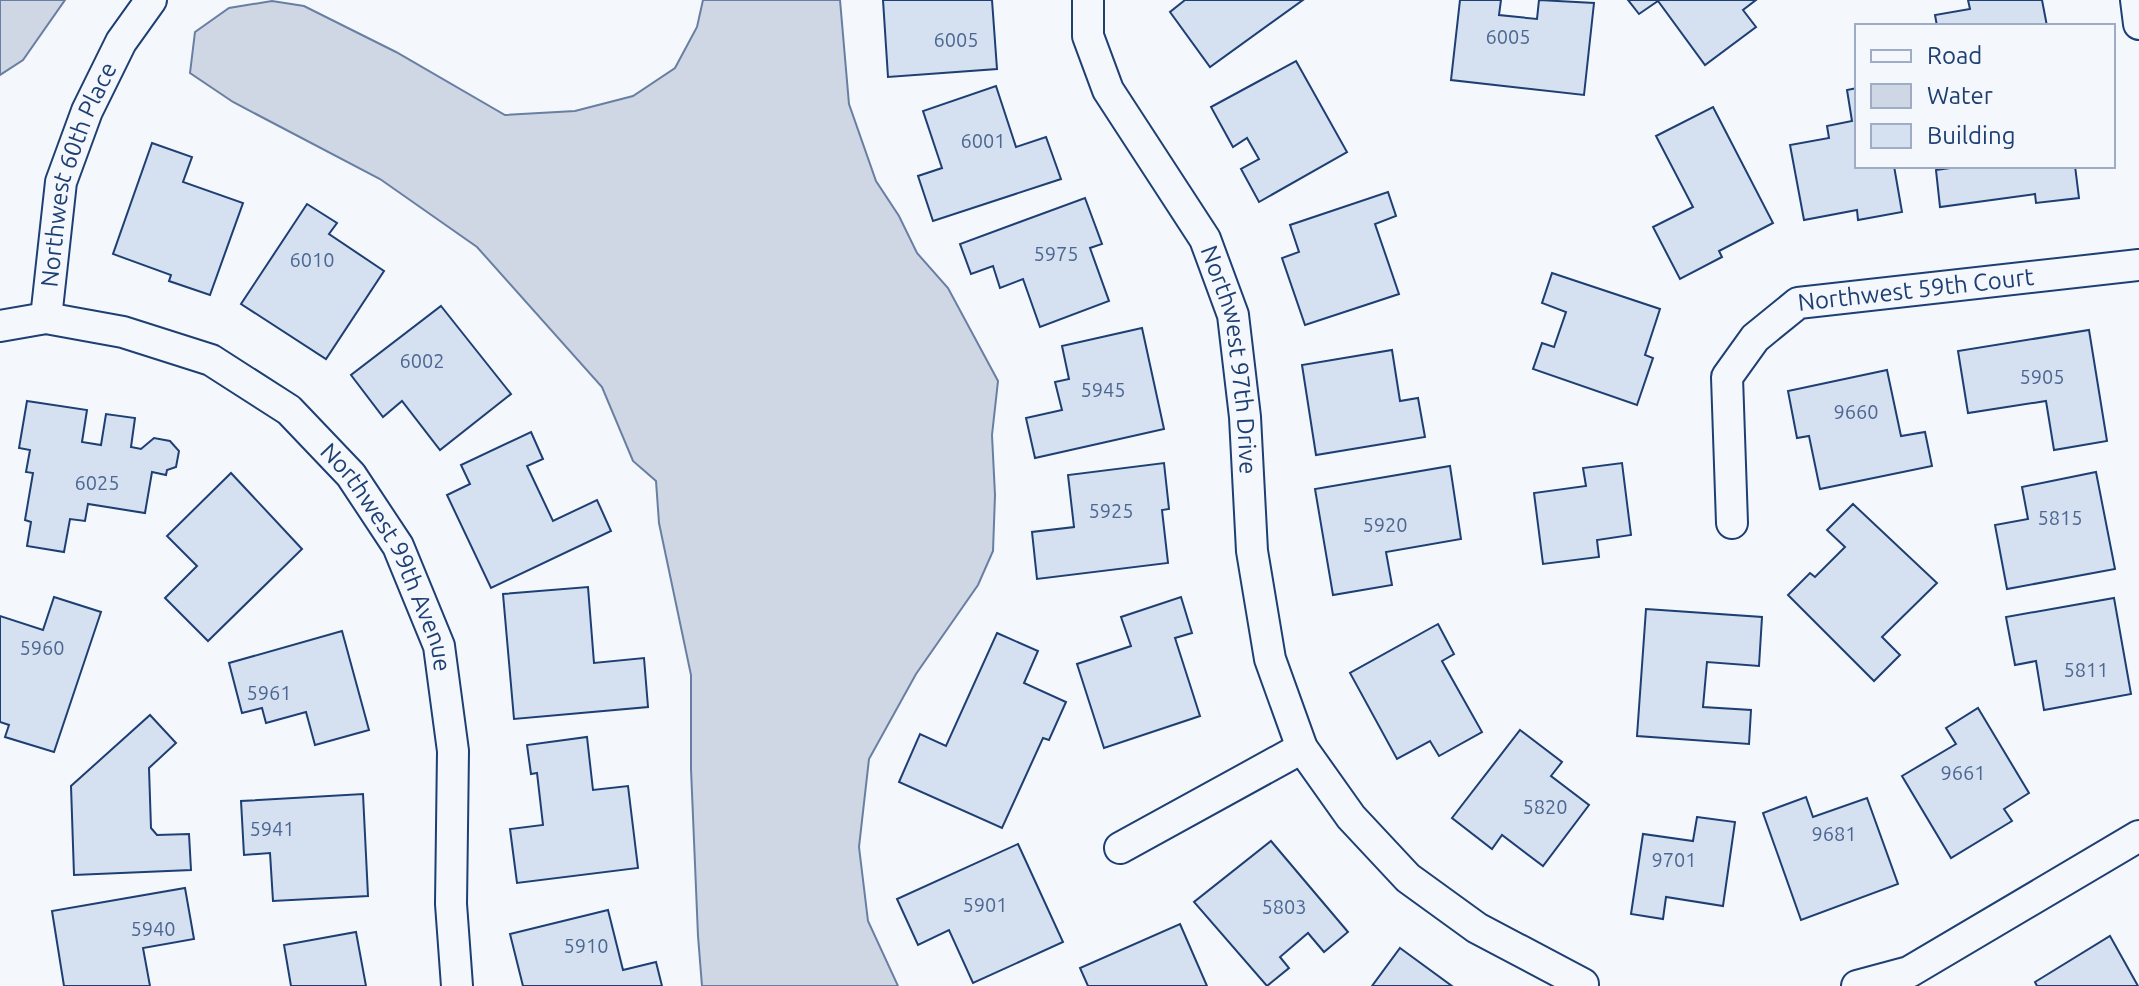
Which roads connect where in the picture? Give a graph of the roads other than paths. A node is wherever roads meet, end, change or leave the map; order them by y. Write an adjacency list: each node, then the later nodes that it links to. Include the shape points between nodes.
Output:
1 (151, 0): 6 (street, Northwest 60th Place, via 121,42 87,111 61,182)
2 (1088, 0): 9 (street, Northwest 97th Drive, via 1088,36 1108,90 1205,239 1233,315 1252,551 1270,659)
3 (2136, 0): 4 (street)
4 (2139, 24)
5 (2139, 265): 8 (street, Northwest 59th Court, via 1798,303 1755,338 1727,377)
6 (46, 318): 7 (street, Northwest 60th Place); 13 (street, Northwest 99th Avenue, via 123,332 211,360 289,410 351,475 398,546 439,646 453,751 451,904)
7 (0, 326)
8 (1732, 523)
9 (1302, 748): 11 (street); 12 (street, Northwest 97th Drive, via 1351,817 1408,878 1477,928)
10 (2139, 836): 14 (street, via 1909,972)
11 (1120, 848)
12 (1586, 985)
13 (457, 986)
14 (1857, 986)

